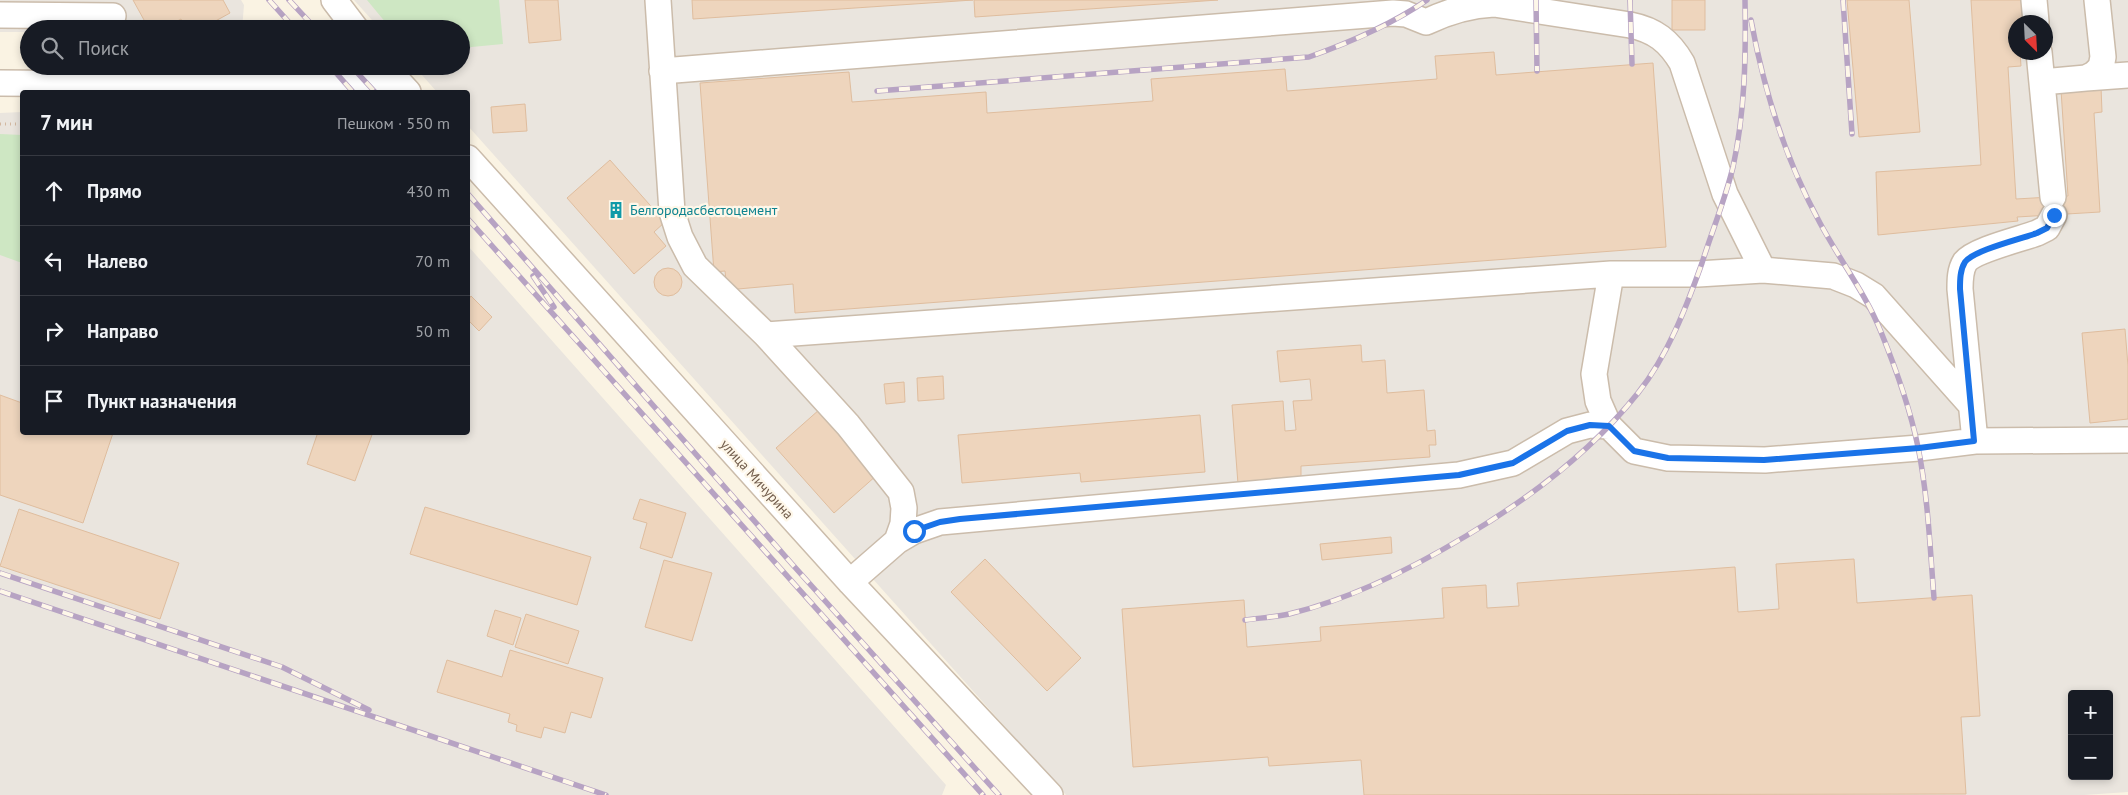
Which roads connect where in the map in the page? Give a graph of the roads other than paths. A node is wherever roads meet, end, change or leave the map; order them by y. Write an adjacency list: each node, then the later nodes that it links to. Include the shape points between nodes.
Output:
1 (334, 0): 8 (street)
2 (658, 0): 10 (street)
3 (2034, 0): 7 (street)
4 (2097, 0): 13 (street, via 2103,57 2101,67)
5 (0, 15): 6 (street)
6 (117, 15)
7 (2035, 15)
8 (349, 20)
9 (2040, 60): 15 (street)
10 (662, 71): 20 (street, via 1393,13 1426,22 1450,11 1494,4 1643,27 1673,47 1682,63 1725,194); 22 (street, via 672,212 680,237 695,266)
11 (133, 75): 16 (street); 17 (street)
12 (2128, 75): 13 (street)
13 (2086, 78): 15 (street)
14 (397, 79): 18 (street, via 348,86)
15 (2042, 82): 23 (street, via 2054,206 2047,228 1973,255 1960,274)
16 (0, 83)
17 (181, 89): 18 (street)
18 (283, 89)
19 (470, 160): 28 (street, улица Мичурина)
20 (1763, 270): 21 (street); 23 (street, via 1833,276 1874,296)
21 (1611, 274): 22 (street); 24 (street, via 1594,374 1598,401)
22 (766, 335): 27 (street, via 848,425 901,492 903,524)
23 (1971, 405): 26 (street)
24 (1609, 426): 26 (street, via 1634,451 1668,458 1764,460); 27 (street, via 1590,425 1567,431 1513,463 1459,475 960,519 922,528)
25 (2128, 440): 26 (street)
26 (1974, 441)
27 (897, 541): 28 (street)
28 (850, 582): 29 (street, улица Мичурина)
29 (1050, 795)

